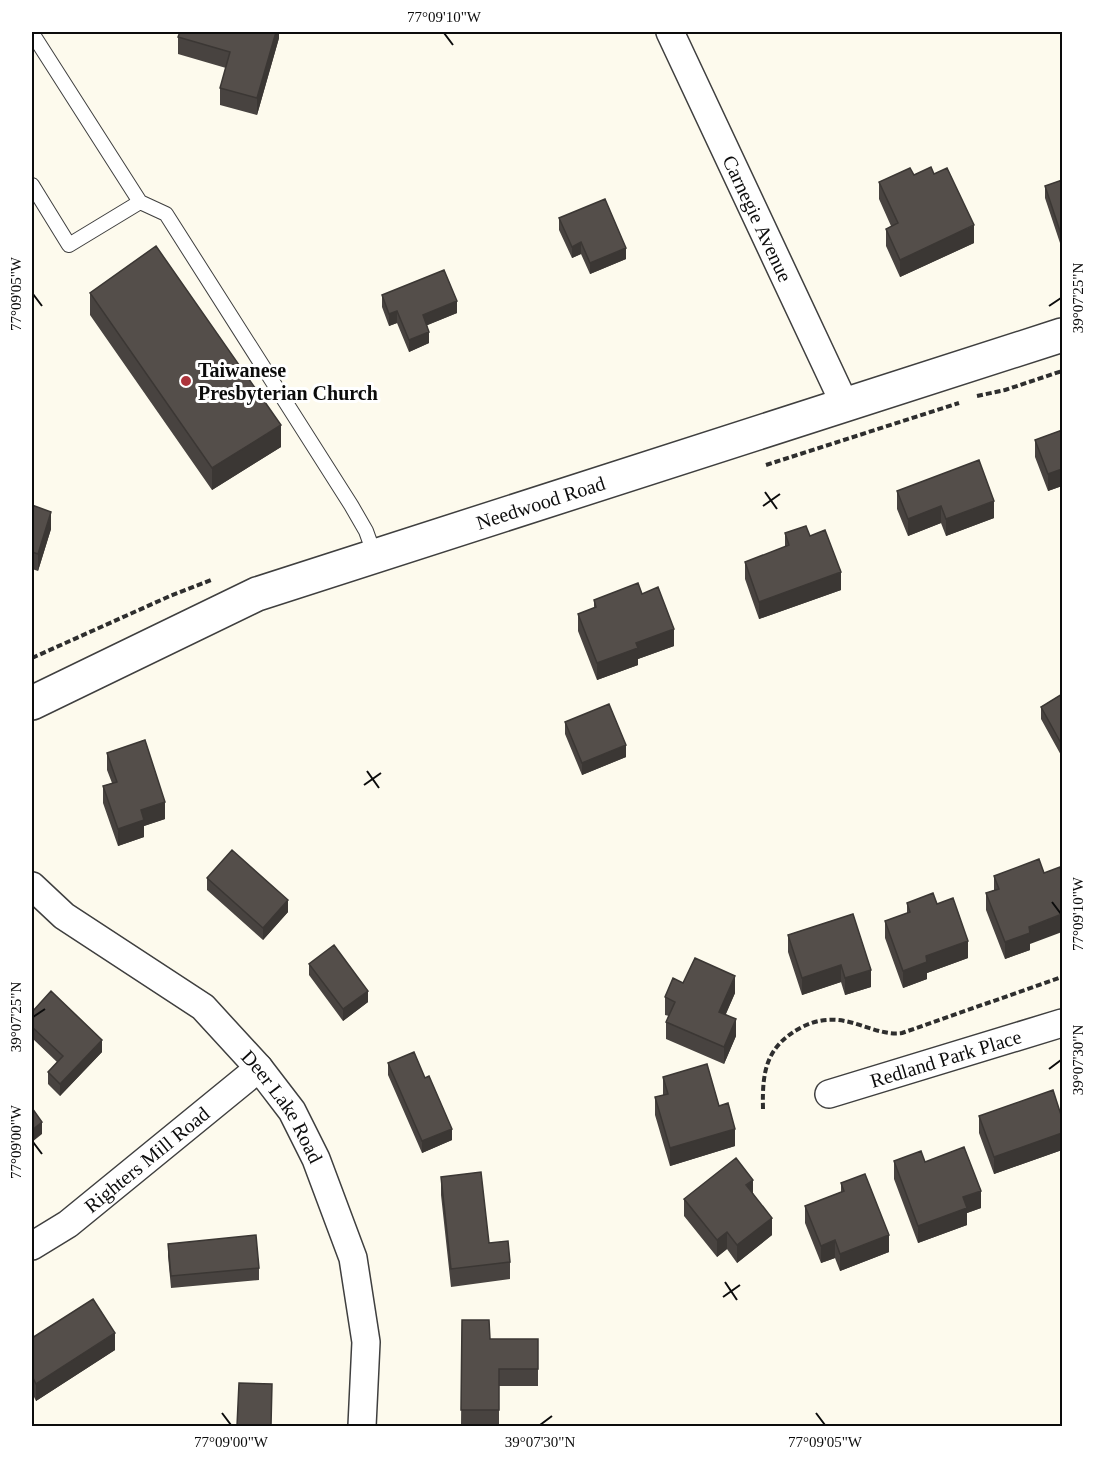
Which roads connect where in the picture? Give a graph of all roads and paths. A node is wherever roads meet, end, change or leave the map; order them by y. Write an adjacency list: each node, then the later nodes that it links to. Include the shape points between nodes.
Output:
1 (670, 32): 9 (street, Carnegie Avenue)
2 (32, 33): 4 (lane)
3 (32, 185): 4 (lane, via 69,245)
4 (140, 202): 11 (lane, via 166,214 351,505)
5 (1062, 335): 9 (street, Needwood Road)
6 (1062, 371): 7 (path)
7 (974, 397)
8 (967, 400): 10 (path)
9 (845, 405): 11 (street, Needwood Road)
10 (760, 466)
11 (375, 556): 12 (street, Needwood Road, via 257,594)
12 (32, 703)
13 (32, 886): 16 (street, Deer Lake Road, via 64,916 203,1007)
14 (1062, 978): 18 (path, via 902,1033 838,1020 810,1024 774,1050 763,1080)
15 (1062, 1023): 17 (street, Redland Park Place)
16 (259, 1068): 19 (street, Righters Mill Road, via 68,1224); 20 (street, Deer Lake Road, via 292,1111 316,1159 353,1258 366,1342)
17 (829, 1095)
18 (763, 1109)
19 (32, 1246)
20 (362, 1426)

